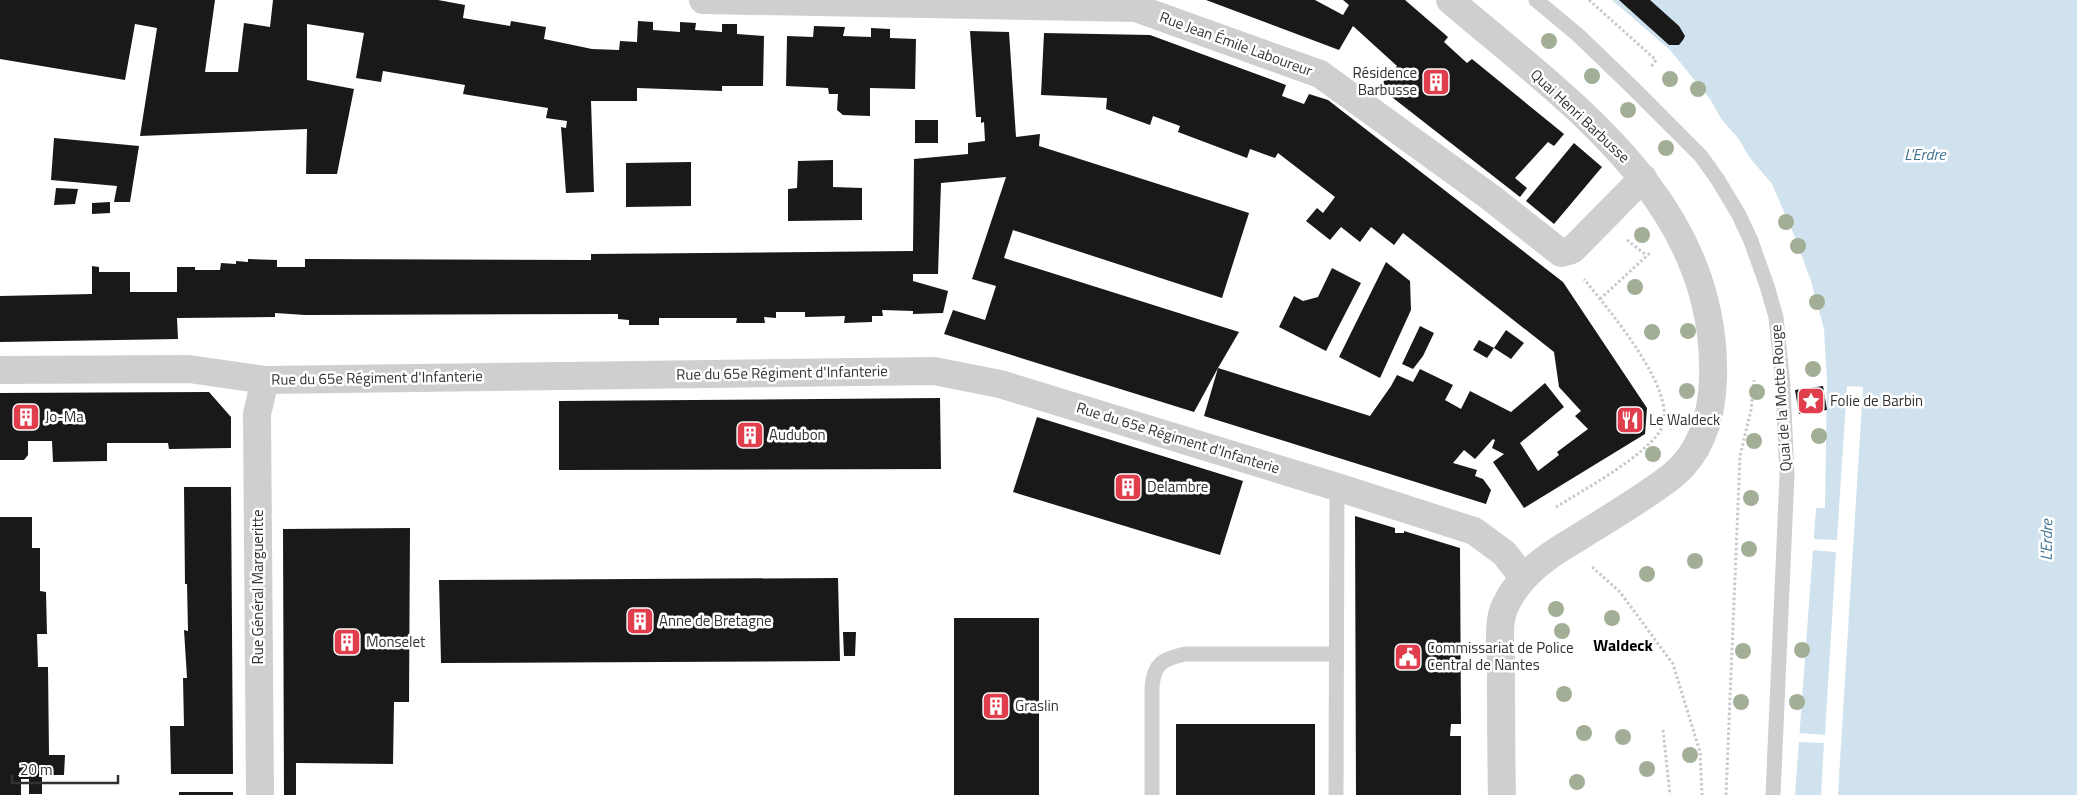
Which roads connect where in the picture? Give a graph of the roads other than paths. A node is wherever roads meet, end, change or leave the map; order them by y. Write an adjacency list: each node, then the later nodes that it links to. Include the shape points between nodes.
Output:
1 (703, 0): 4 (street, Rue Jean Émile Laboureur, via 1136,8 1320,74 1562,253 1572,250)
2 (1450, 0): 4 (street, Quai Henri Barbusse, via 1619,149)
3 (1536, 0): 14 (lane, Quai de la Motte Rouge, via 1578,35 1701,156 1739,215 1767,286 1776,317 1787,475)
4 (1643, 178): 8 (street, Quai Henri Barbusse, via 1679,234 1695,268 1706,306 1713,357 1712,392 1706,426 1693,453 1673,475 1551,552)
5 (0, 370): 6 (street, Rue du 65e Régiment d'Infanterie, via 189,369)
6 (265, 380): 7 (street, Rue du 65e Régiment d'Infanterie, via 934,371 1000,384); 10 (street, Rue Général Margueritte, via 257,414)
7 (1337, 487): 8 (street, Rue du 65e Régiment d'Infanterie, via 1474,532 1504,553); 9 (lane)
8 (1523, 577): 13 (street, Quai Henri Barbusse, via 1504,608 1501,625)
9 (1336, 654): 11 (lane, via 1185,654 1169,657 1159,664 1153,674 1152,687); 12 (lane)
10 (260, 795)
11 (1152, 795)
12 (1336, 795)
13 (1502, 795)
14 (1774, 795)

